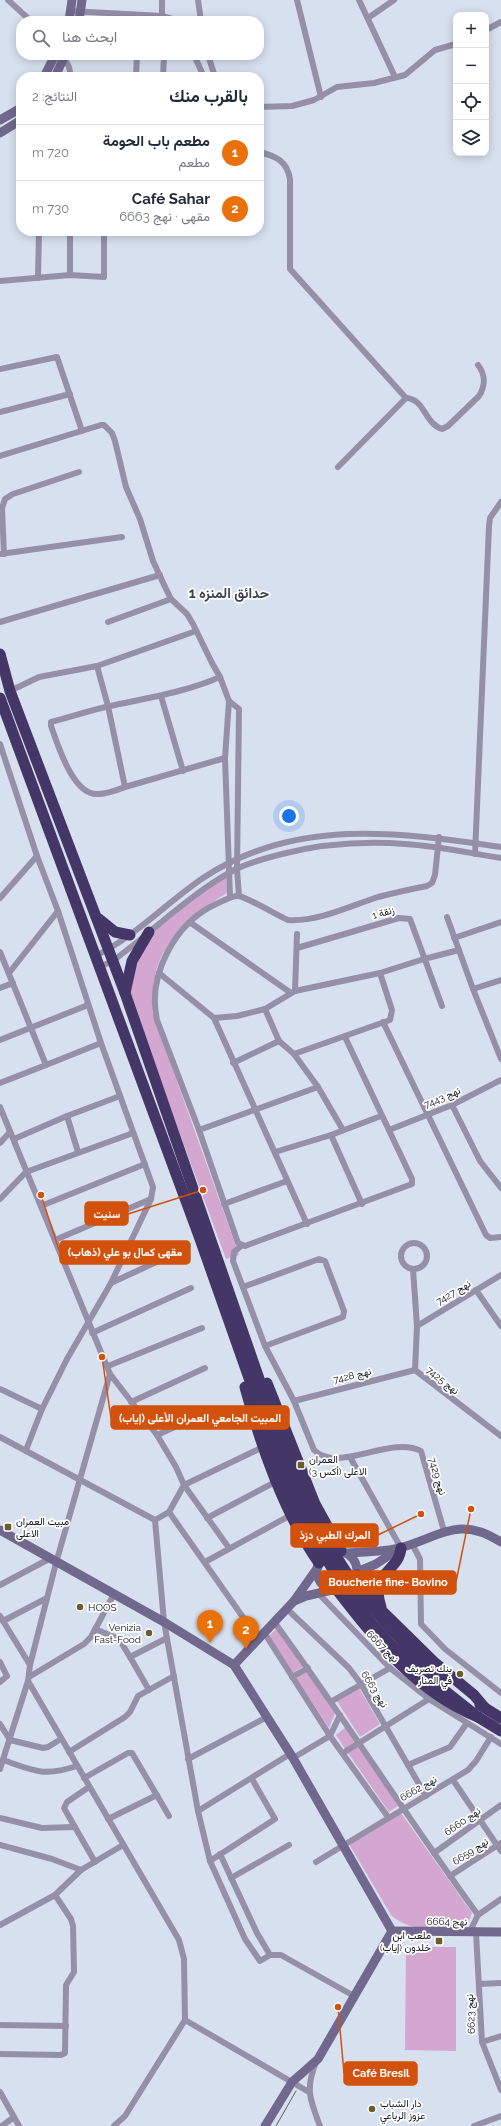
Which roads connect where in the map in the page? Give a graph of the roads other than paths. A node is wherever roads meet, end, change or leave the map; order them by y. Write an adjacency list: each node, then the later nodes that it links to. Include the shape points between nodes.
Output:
1 (10, 0): 10 (street)
2 (72, 0): 9 (street)
3 (82, 0): 9 (street)
4 (162, 0): 13 (street)
5 (198, 0): 14 (street)
6 (297, 0): 34 (street)
7 (359, 0): 15 (street)
8 (394, 0): 15 (street)
9 (76, 11): 11 (street); 12 (street); 13 (street)
10 (26, 16)
11 (72, 16)
12 (77, 16)
13 (162, 16)
14 (200, 16)
15 (368, 18): 33 (street)
16 (501, 22): 17 (street)
17 (489, 28)
18 (453, 45): 33 (street, via 435,50 410,72)
19 (58, 60): 26 (street)
20 (60, 60): 27 (street)
21 (64, 60): 28 (street)
22 (137, 60): 29 (street)
23 (164, 60): 30 (street)
24 (196, 60): 31 (street)
25 (210, 60): 32 (street)
26 (48, 72)
27 (56, 72)
28 (70, 72)
29 (136, 72)
30 (163, 72)
31 (202, 72)
32 (213, 72)
33 (395, 77): 34 (street, via 374,83 337,87)
34 (321, 97): 35 (street, via 292,106)
35 (264, 107)
36 (16, 111): 37 (street)
37 (0, 120)
38 (16, 123): 39 (street)
39 (0, 133)
40 (264, 154): 50 (street, via 282,160 288,168 290,269)
41 (39, 236): 45 (street)
42 (70, 236): 44 (street)
43 (104, 236): 44 (street, via 104,277)
44 (70, 276): 45 (street)
45 (38, 278): 46 (street)
46 (0, 281)
47 (478, 365): 50 (street, via 483,372 483,390 473,403 442,429 434,426 418,402)
48 (0, 369): 49 (street, via 57,356)
49 (70, 394): 51 (street); 52 (street)
50 (406, 398): 54 (street)
51 (0, 412)
52 (82, 431): 53 (street); 59 (street, via 104,425 112,433 126,487)
53 (0, 456)
54 (338, 467)
55 (79, 472): 58 (street, via 13,494 5,500 2,508)
56 (501, 502): 77 (street, via 490,518 489,526)
57 (122, 537): 58 (street)
58 (2, 554)
59 (160, 575): 60 (street); 61 (street)
60 (171, 599): 62 (street); 63 (street, via 187,614)
61 (0, 622)
62 (108, 622)
63 (196, 631): 65 (street); 66 (street)
64 (0, 654): 67 (highway)
65 (97, 666): 67 (street, via 50,673); 71 (street)
66 (220, 677): 68 (street); 70 (street)
67 (10, 691): 91 (highway)
68 (161, 696): 71 (street); 74 (street)
69 (0, 698): 105 (highway)
70 (229, 701): 73 (street); 83 (street, via 239,709)
71 (108, 706): 75 (street); 75 (street, via 51,722 51,726 73,779 91,793 98,794)
72 (0, 744): 81 (street)
73 (225, 758): 74 (street); 84 (street)
74 (183, 771): 75 (street)
75 (125, 788)
76 (439, 838): 77 (street); 79 (street); 83 (street, via 372,832 337,834 270,847)
77 (475, 843): 78 (street); 80 (street)
78 (501, 847)
79 (438, 848): 80 (street); 85 (street, via 376,843 331,845 259,860); 87 (street, via 432,883 318,917 288,920)
80 (475, 854): 82 (street)
81 (37, 856): 89 (street); 90 (street)
82 (501, 858)
83 (237, 859): 84 (street); 85 (street)
84 (228, 863): 86 (street); 97 (street, via 203,878)
85 (237, 869): 86 (street); 87 (street)
86 (228, 874): 88 (street); 95 (street, via 185,903)
87 (239, 896): 88 (street)
88 (230, 897): 94 (street, via 207,908)
89 (0, 898)
90 (58, 911): 106 (street); 115 (street)
91 (95, 912): 97 (highway, via 109,929); 100 (highway)
92 (447, 917): 98 (street)
93 (501, 922): 98 (street)
94 (191, 923): 107 (street, via 171,947); 113 (street)
95 (150, 932): 104 (street); 114 (highway, via 132,961)
96 (297, 934): 99 (street)
97 (130, 935): 100 (street)
98 (454, 938): 101 (street)
99 (297, 948): 103 (street, زنقة 1, via 404,917 410,919); 113 (street)
100 (108, 950): 104 (highway); 105 (street)
101 (459, 950): 103 (street); 112 (street)
102 (0, 952): 106 (street)
103 (424, 959): 108 (street); 116 (street, زنقة 1)
104 (113, 961): 105 (street); 114 (highway)
105 (97, 962): 175 (highway)
106 (9, 973): 110 (street)
107 (160, 973): 118 (street); 139 (street, via 154,1002 157,1020)
108 (380, 973): 113 (street); 119 (street, via 392,1010 390,1020)
109 (501, 980): 112 (street)
110 (13, 983): 111 (street); 120 (street)
111 (0, 988)
112 (473, 989): 126 (street)
113 (293, 992): 117 (street)
114 (125, 993): 175 (highway)
115 (88, 1005): 120 (street); 124 (street)
116 (442, 1006)
117 (265, 1009): 118 (street, via 238,1016); 123 (street)
118 (214, 1018): 127 (street)
119 (383, 1022): 121 (street); 136 (street)
120 (31, 1029): 122 (street); 128 (street)
121 (345, 1037): 125 (street); 138 (street)
122 (0, 1040)
123 (279, 1041): 125 (street); 127 (street)
124 (101, 1043): 128 (street); 132 (street)
125 (294, 1054): 131 (street)
126 (501, 1059)
127 (233, 1063): 135 (street)
128 (46, 1065): 130 (street)
129 (501, 1080): 133 (street, نهج 7443)
130 (0, 1083)
131 (318, 1087): 135 (street); 140 (street)
132 (120, 1096): 137 (street); 143 (street)
133 (452, 1105): 136 (street, نهج 7443); 152 (street, via 480,1161)
134 (0, 1107): 142 (street)
135 (254, 1110): 139 (street); 148 (street)
136 (428, 1115): 141 (street, نهج 7443); 159 (street, via 486,1235 490,1238)
137 (67, 1116): 145 (street); 147 (street)
138 (381, 1116): 140 (street); 141 (street)
139 (199, 1130): 155 (street)
140 (343, 1130): 144 (street)
141 (389, 1130): 156 (street, via 412,1184)
142 (10, 1132): 145 (street); 146 (street)
143 (133, 1133): 147 (street); 149 (street)
144 (331, 1135): 148 (street); 156 (street)
145 (14, 1139): 150 (street)
146 (0, 1144)
147 (78, 1152): 150 (street)
148 (275, 1152): 151 (street)
149 (146, 1164): 154 (street, via 153,1187); 157 (street)
150 (26, 1172): 153 (street); 157 (street)
151 (287, 1181): 155 (street); 158 (street)
152 (501, 1188)
153 (0, 1199)
154 (151, 1200): 160 (street); 165 (street)
155 (224, 1204): 161 (street)
156 (362, 1204): 158 (street)
157 (41, 1206): 160 (street)
158 (307, 1224): 161 (street)
159 (501, 1237)
160 (55, 1240): 169 (street)
161 (241, 1246): 166 (street, via 232,1256)
162 (178, 1252): 165 (street)
163 (413, 1269): 163 (street, via 423,1266 427,1257 424,1248 415,1243 406,1246 401,1255 404,1264); 170 (street, نهج 7425)
164 (501, 1275): 168 (street, نهج 7427)
165 (111, 1283): 169 (street)
166 (243, 1287): 174 (street); 174 (street, via 320,1259 325,1260 344,1311 343,1316)
167 (191, 1288): 173 (street)
168 (476, 1290): 170 (street, نهج 7427); 171 (street)
169 (87, 1322): 173 (street); 183 (street)
170 (417, 1326): 178 (street, نهج 7425)
171 (501, 1326)
172 (202, 1328): 176 (street)
173 (92, 1333): 176 (street)
174 (265, 1346): 181 (street)
175 (246, 1358): 188 (highway, via 249,1404); 191 (highway); 205 (highway, via 264,1376 315,1504)
176 (108, 1366): 179 (street)
177 (205, 1368): 182 (street)
178 (415, 1370): 181 (street, نهج 7428); 186 (street, نهج 7425)
179 (110, 1374): 182 (street); 192 (street)
180 (0, 1389): 183 (street)
181 (294, 1401): 190 (street, via 314,1450 325,1457)
182 (131, 1402): 185 (street)
183 (42, 1409): 189 (street)
184 (216, 1409): 185 (street)
185 (157, 1435): 194 (street)
186 (501, 1436)
187 (0, 1437): 189 (street)
188 (264, 1447): 193 (highway); 194 (street)
189 (26, 1450): 192 (street)
190 (350, 1457): 200 (street, نهج 7429, via 402,1447 412,1447 421,1451); 204 (street)
191 (286, 1469): 239 (highway, bridge, via 316,1525 373,1611 416,1656); 239 (highway, bridge, via 308,1529 342,1583 384,1637 444,1690)
192 (79, 1479): 198 (street); 206 (street)
193 (277, 1481): 196 (highway); 197 (street)
194 (184, 1485): 195 (street); 197 (street)
195 (169, 1512): 198 (street); 207 (street)
196 (291, 1515): 203 (street); 208 (highway)
197 (207, 1518): 203 (street)
198 (155, 1520): 219 (street)
199 (0, 1530): 206 (street)
200 (444, 1531): 201 (street, via 461,1528 475,1530); 202 (street)
201 (501, 1542)
202 (412, 1544): 204 (street); 236 (street, via 420,1559 421,1624 445,1649)
203 (229, 1548): 207 (street)
204 (401, 1548): 205 (street); 209 (street, via 385,1560); 217 (highway, via 396,1561 380,1582 378,1596)
205 (344, 1552): 208 (street, via 330,1552); 209 (street, via 353,1558)
206 (52, 1561): 210 (street); 213 (street); 214 (street)
207 (205, 1562): 222 (street)
208 (318, 1565): 211 (street, via 320,1581); 215 (street)
209 (357, 1573): 211 (street, via 350,1586); 217 (highway)
210 (0, 1585)
211 (334, 1590): 212 (street); 239 (highway, via 373,1637 403,1667 455,1707)
212 (318, 1593): 215 (street); 229 (street, نهج 6667)
213 (114, 1594): 219 (street); 221 (street)
214 (47, 1598): 218 (street); 227 (street)
215 (294, 1601): 216 (street)
216 (287, 1609): 220 (street); 234 (street, نهج 6663, via 349,1668)
217 (382, 1611): 239 (highway, via 434,1662 474,1695)
218 (2, 1618): 227 (street)
219 (164, 1622): 223 (street); 226 (street)
220 (275, 1623): 222 (street); 228 (street)
221 (96, 1629): 224 (street, via 119,1639); 232 (street, via 77,1650)
222 (262, 1637): 226 (street); 231 (street)
223 (167, 1638): 224 (street); 230 (street)
224 (130, 1657): 235 (street)
225 (0, 1662): 233 (street, via 7,1676)
226 (234, 1664): 241 (street)
227 (30, 1665): 232 (street)
228 (308, 1668): 231 (street); 238 (street)
229 (390, 1668): 234 (street); 237 (street, نهج 6667)
230 (174, 1676): 235 (street); 256 (street)
231 (292, 1677): 247 (street)
232 (29, 1679): 249 (street); 250 (street)
233 (0, 1682)
234 (361, 1684): 238 (street); 245 (street, نهج 6663)
235 (149, 1690): 253 (street, via 138,1696 125,1717)
236 (501, 1693)
237 (429, 1699): 243 (street, نهج 6667); 245 (street)
238 (332, 1701): 240 (street)
239 (481, 1712): 242 (highway); 246 (highway)
240 (340, 1715): 247 (street); 251 (street)
241 (267, 1717): 255 (street); 256 (street)
242 (501, 1718)
243 (467, 1723): 248 (street, نهج 6667); 258 (street, via 450,1747)
244 (0, 1724): 250 (street)
245 (385, 1725): 251 (street); 258 (street, نهج 6663)
246 (501, 1731)
247 (330, 1736): 254 (street); 255 (street)
248 (490, 1737): 252 (street, نهج 6667); 263 (street, نهج 6662, via 472,1766)
249 (61, 1739): 250 (street, via 48,1748); 253 (street)
250 (10, 1740): 257 (street)
251 (359, 1743): 254 (street); 268 (street)
252 (501, 1744)
253 (69, 1752): 259 (street)
254 (343, 1753): 271 (street)
255 (292, 1756): 262 (street); 276 (street)
256 (188, 1758): 269 (street)
257 (3, 1760): 259 (street, via 52,1773); 260 (street)
258 (408, 1765): 266 (street, نهج 6663)
259 (77, 1766): 261 (street)
260 (0, 1769)
261 (84, 1778): 264 (street); 265 (street, via 132,1753)
262 (252, 1779): 269 (street); 282 (street, via 275,1819)
263 (453, 1780): 266 (street, نهج 6662); 274 (street)
264 (89, 1787): 273 (street); 275 (street, via 64,1804 64,1810)
265 (157, 1794): 270 (street); 273 (street)
266 (426, 1796): 268 (street, نهج 6662)
267 (501, 1805): 274 (street, نهج 6660)
268 (403, 1809): 271 (street, نهج 6662); 281 (street)
269 (198, 1811): 283 (street)
270 (169, 1816)
271 (388, 1817): 276 (street, نهج 6662)
272 (0, 1818): 275 (street, via 42,1828)
273 (108, 1819): 278 (street)
274 (482, 1820): 280 (street); 281 (street, نهج 6660)
275 (75, 1827): 284 (street)
276 (344, 1844): 285 (street, نهج 6662); 294 (street)
277 (0, 1845): 286 (street)
278 (123, 1845): 284 (street); 301 (street, via 179,1940 184,1959)
279 (289, 1845): 288 (street)
280 (500, 1846): 287 (street, نهج 6659)
281 (434, 1852): 287 (street)
282 (220, 1854): 283 (street); 288 (street)
283 (210, 1861): 289 (street)
284 (95, 1862): 286 (street)
285 (316, 1862)
286 (81, 1870): 290 (street)
287 (450, 1876): 292 (street)
288 (232, 1881): 289 (street); 297 (street)
289 (222, 1889): 297 (street, via 245,1939 260,1961)
290 (55, 1895): 293 (street); 303 (street, via 73,1926 74,1972 66,1985)
291 (501, 1899): 292 (street)
292 (478, 1915): 296 (street)
293 (0, 1925)
294 (392, 1931): 296 (street, نهج 6664); 300 (street)
295 (501, 1932): 296 (street, نهج 6664)
296 (472, 1933): 299 (street, نهج 6623)
297 (270, 1955): 300 (street, via 281,1955)
298 (501, 1983): 299 (street)
299 (479, 1984): 305 (street, نهج 6623)
300 (354, 1996): 307 (street)
301 (185, 2020): 308 (street); 316 (street, via 125,2116)
302 (0, 2025): 303 (street)
303 (66, 2026): 306 (street, via 65,2053 61,2055)
304 (501, 2036): 305 (street)
305 (482, 2042): 309 (street, نهج 6623)
306 (0, 2054)
307 (318, 2059): 308 (street); 311 (street, via 311,2074)
308 (292, 2082): 311 (street); 317 (street)
309 (501, 2090)
310 (0, 2092): 313 (street)
311 (308, 2092): 318 (street)
312 (501, 2116): 319 (street)
313 (14, 2118): 314 (street); 315 (street)
314 (2, 2126)
315 (19, 2126)
316 (114, 2126)
317 (265, 2126)
318 (320, 2126)
319 (474, 2126)

